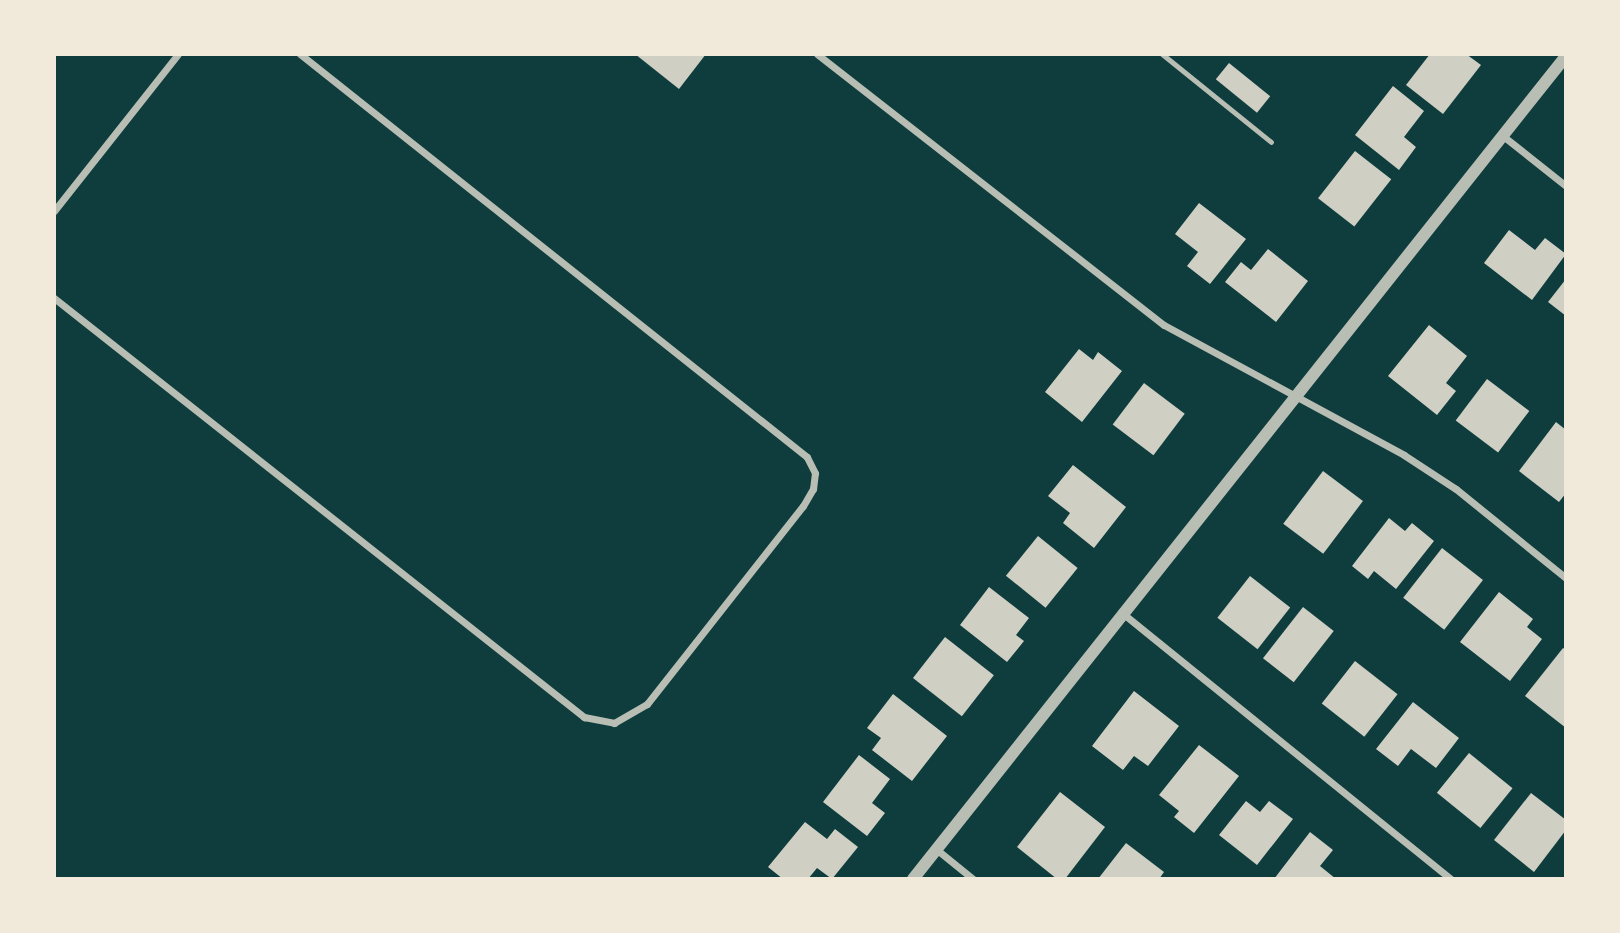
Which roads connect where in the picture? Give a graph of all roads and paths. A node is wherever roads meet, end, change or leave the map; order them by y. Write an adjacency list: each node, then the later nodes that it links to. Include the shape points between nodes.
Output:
1 (178, 54): 9 (street)
2 (300, 54): 10 (street, via 807,457 814,473 813,489 803,506 647,704 614,723 584,717)
3 (817, 54): 11 (street, via 1119,293 1164,325)
4 (1162, 54): 7 (lane)
5 (1566, 56): 6 (street)
6 (1503, 136): 8 (street); 11 (street)
7 (1271, 142)
8 (1566, 186)
9 (54, 211)
10 (54, 298)
11 (1294, 397): 12 (street, via 1435,476); 13 (street)
12 (1566, 578)
13 (1121, 612): 14 (street); 17 (street)
14 (936, 849): 15 (street); 16 (street)
15 (913, 879)
16 (973, 879)
17 (1451, 879)

